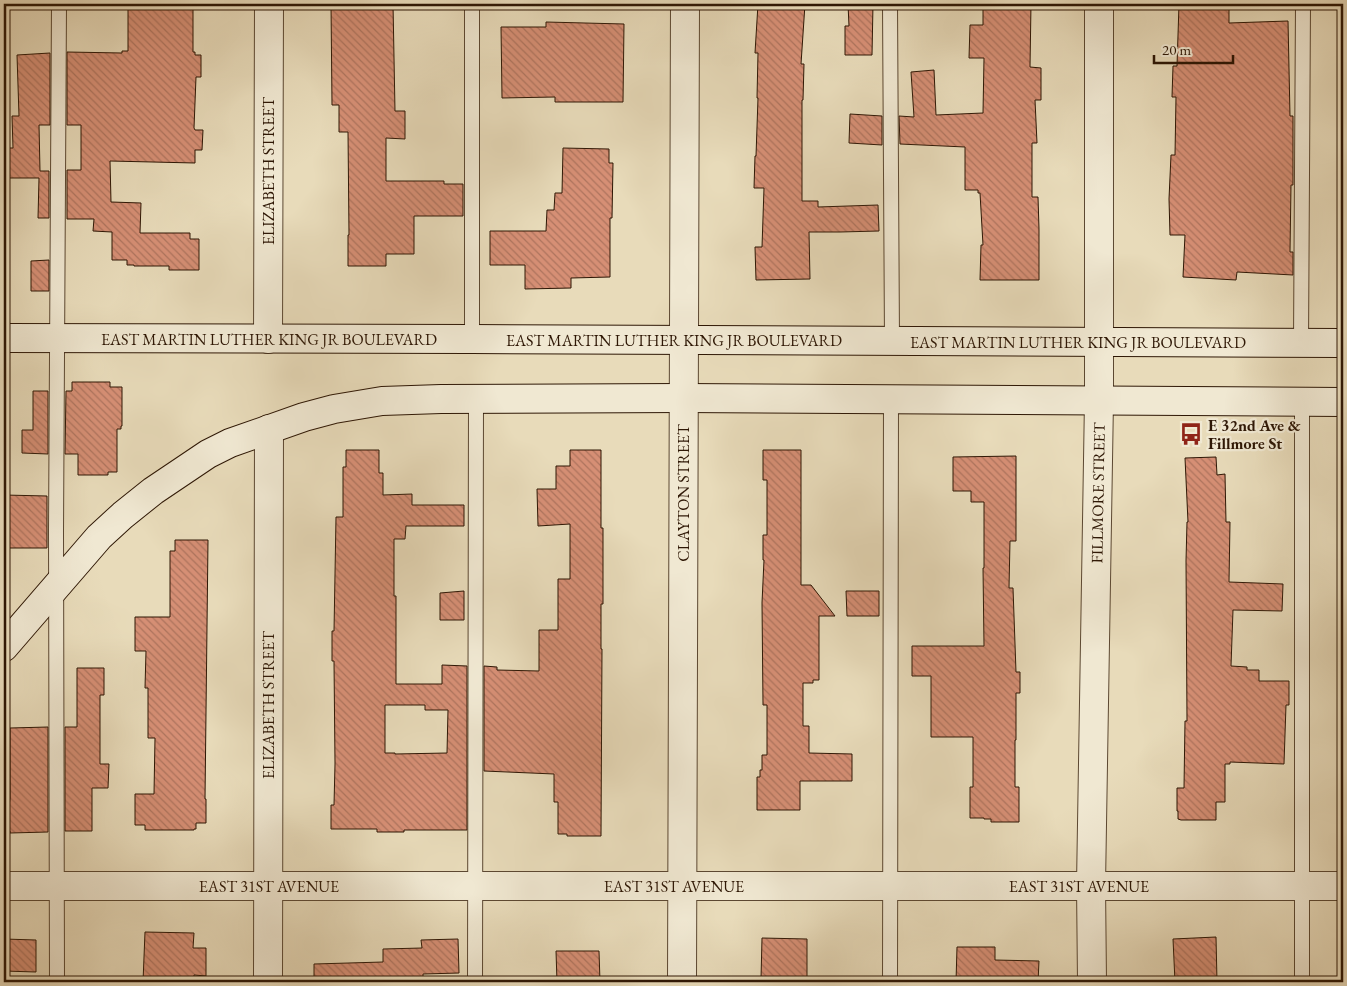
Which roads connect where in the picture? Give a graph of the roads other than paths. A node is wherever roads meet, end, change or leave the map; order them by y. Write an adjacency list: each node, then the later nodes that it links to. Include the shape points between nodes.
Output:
1 (59, 4): 9 (lane)
2 (269, 4): 11 (street, ELIZABETH STREET)
3 (472, 4): 10 (lane)
4 (685, 4): 12 (street, CLAYTON STREET)
5 (890, 4): 13 (lane)
6 (1099, 4): 14 (street, FILLMORE STREET)
7 (1303, 4): 15 (lane)
8 (4, 338): 9 (street, EAST MARTIN LUTHER KING JR BOULEVARD)
9 (58, 338): 11 (street, EAST MARTIN LUTHER KING JR BOULEVARD); 24 (lane)
10 (472, 338): 11 (street, EAST MARTIN LUTHER KING JR BOULEVARD); 12 (street, EAST MARTIN LUTHER KING JR BOULEVARD)
11 (268, 339)
12 (684, 340): 13 (street, EAST MARTIN LUTHER KING JR BOULEVARD); 17 (street, CLAYTON STREET)
13 (892, 341): 14 (street, EAST MARTIN LUTHER KING JR BOULEVARD)
14 (1098, 342): 15 (street, EAST MARTIN LUTHER KING JR BOULEVARD); 20 (street, FILLMORE STREET)
15 (1301, 343): 16 (street, EAST MARTIN LUTHER KING JR BOULEVARD)
16 (1343, 343)
17 (683, 398): 18 (street); 19 (street); 30 (street, CLAYTON STREET)
18 (476, 399): 23 (street, via 382,402 334,409); 29 (lane)
19 (891, 399): 20 (street); 31 (lane)
20 (1099, 400): 21 (street); 32 (street, FILLMORE STREET)
21 (1302, 402): 22 (street); 33 (lane)
22 (1343, 402)
23 (268, 428): 24 (street, via 208,454 153,491 99,537); 28 (street, ELIZABETH STREET)
24 (57, 586): 25 (street); 27 (lane)
25 (4, 647)
26 (4, 886): 27 (street, EAST 31ST AVENUE)
27 (57, 886): 28 (street, EAST 31ST AVENUE); 35 (lane)
28 (268, 886): 29 (street, EAST 31ST AVENUE); 36 (street, ELIZABETH STREET)
29 (475, 886): 30 (street, EAST 31ST AVENUE); 37 (lane)
30 (682, 886): 31 (street, EAST 31ST AVENUE); 38 (street, CLAYTON STREET)
31 (890, 886): 32 (street, EAST 31ST AVENUE); 39 (lane)
32 (1092, 886): 33 (street, EAST 31ST AVENUE); 40 (street, FILLMORE STREET)
33 (1302, 886): 34 (street, EAST 31ST AVENUE); 41 (lane)
34 (1343, 886)
35 (57, 982)
36 (268, 982)
37 (475, 982)
38 (682, 982)
39 (890, 982)
40 (1092, 982)
41 (1302, 982)

